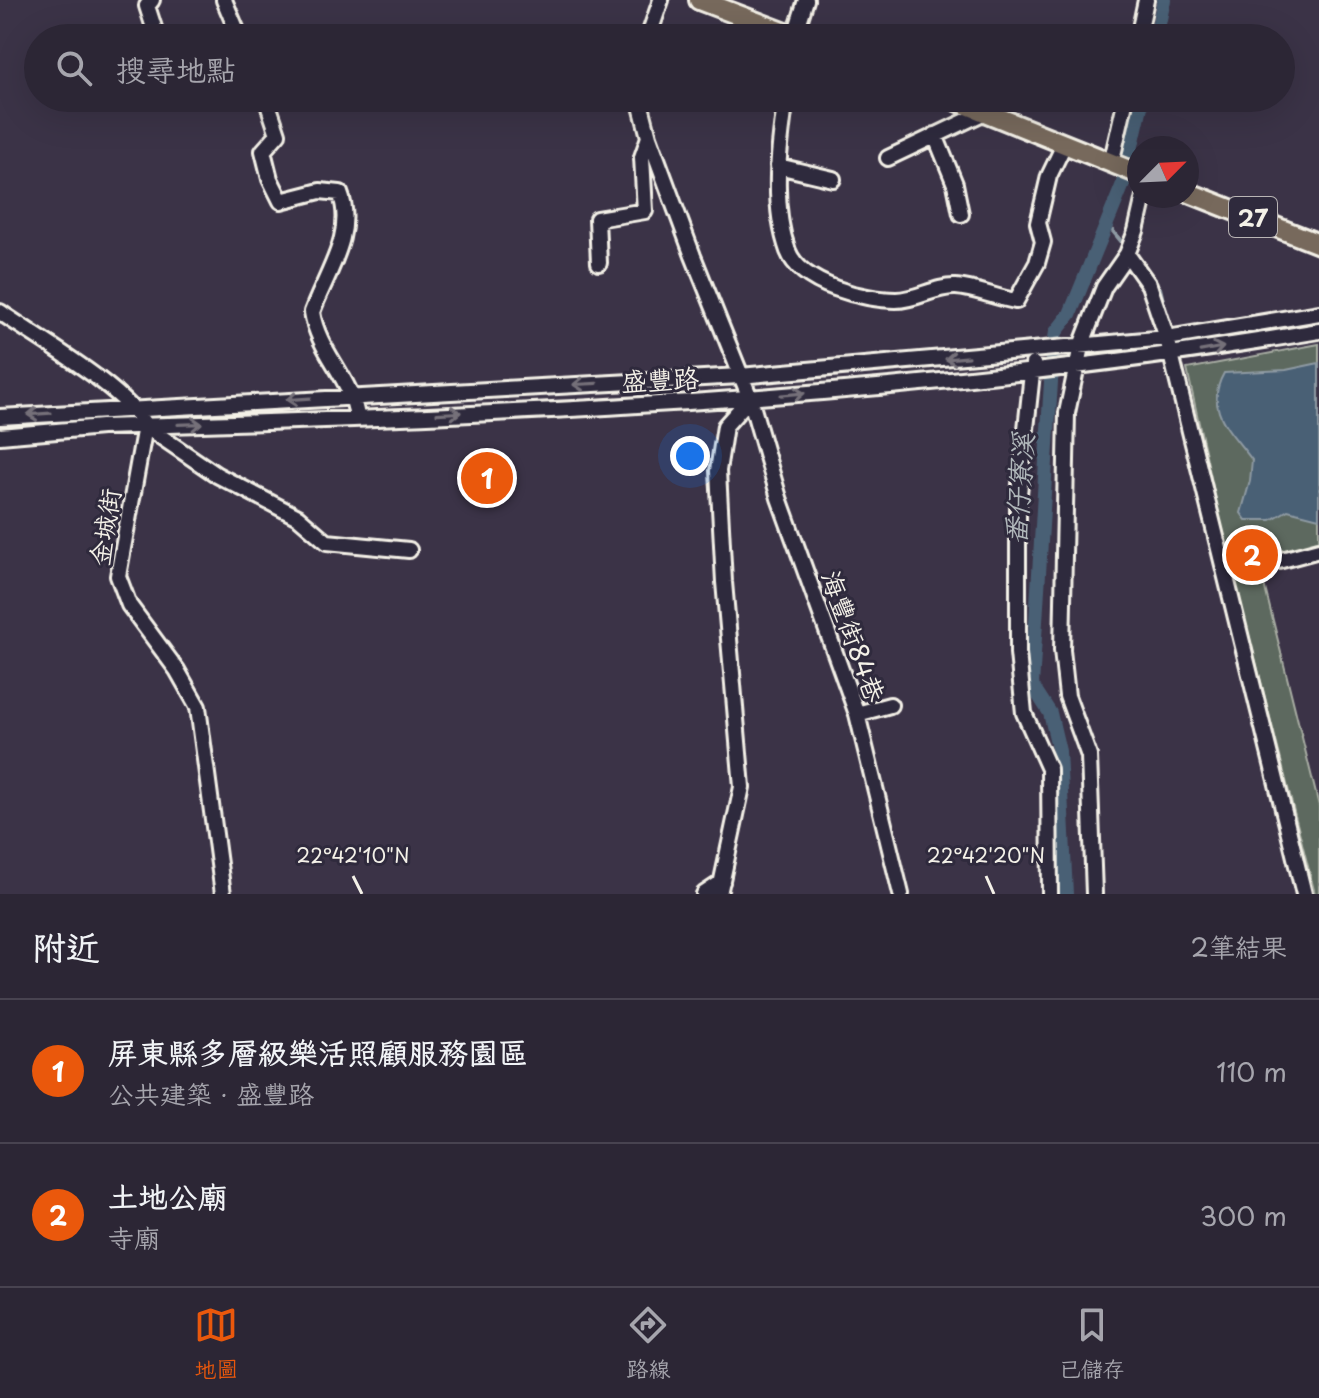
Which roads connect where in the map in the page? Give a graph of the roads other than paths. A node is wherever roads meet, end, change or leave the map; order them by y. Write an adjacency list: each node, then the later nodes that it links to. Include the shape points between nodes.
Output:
1 (152, 0): 7 (street, via 147,6)
2 (224, 0): 8 (street)
3 (661, 0): 9 (street)
4 (699, 0): 10 (main road)
5 (806, 0): 11 (street)
6 (1146, 0): 12 (street)
7 (153, 24)
8 (234, 24)
9 (653, 24)
10 (762, 24)
11 (800, 24)
12 (1141, 24)
13 (271, 112): 42 (street, via 278,134 263,151 281,201 320,191 340,193 347,210 345,235 312,312 327,356)
14 (643, 112): 19 (street, 海豐街84巷)
15 (784, 112): 23 (street)
16 (985, 112): 18 (street); 20 (main road)
17 (1123, 112): 22 (street)
18 (935, 135): 21 (street); 28 (street)
19 (649, 137): 31 (street, 海豐街84巷, via 642,157 645,211 597,219); 41 (street, 海豐街84巷)
20 (1064, 145): 22 (main road); 23 (street, via 1045,192 1037,263 1016,301 958,287 912,299 855,296 812,276 789,254)
21 (888, 158)
22 (1111, 164): 24 (main road)
23 (778, 166): 25 (street)
24 (1127, 170)
25 (833, 179)
26 (1199, 197): 29 (main road, 27)
27 (1140, 208): 30 (street)
28 (961, 214)
29 (1319, 244)
30 (1127, 254): 35 (street, via 1149,285); 36 (street, via 1104,287)
31 (599, 263)
32 (0, 312): 44 (street)
33 (1319, 313): 35 (street, 盛豐路)
34 (1319, 331): 38 (street, 盛豐路, one-way to 34)
35 (1167, 338): 36 (street, 盛豐路); 38 (street)
36 (1081, 346): 37 (street, 盛豐路); 39 (street)
37 (1034, 351): 40 (street); 41 (street, 盛豐路, one-way to 41)
38 (1170, 356): 39 (street, 盛豐路); 60 (street)
39 (1079, 365): 40 (street, 盛豐路); 59 (street, via 1067,413 1062,650 1067,696 1089,756)
40 (1032, 369): 43 (street, 盛豐路, one-way to 40); 58 (street, via 1018,503 1018,653 1024,713 1049,769)
41 (740, 376): 42 (street, 盛豐路, one-way to 42); 43 (street, 海豐街84巷)
42 (354, 395): 44 (street, 盛豐路, one-way to 44); 46 (street)
43 (750, 398): 46 (street, 盛豐路, one-way to 43); 53 (street, 海豐街84巷, via 779,498); 54 (street, via 725,426 718,471 742,787)
44 (138, 412): 45 (street, 盛豐路, one-way to 45); 47 (street)
45 (0, 417)
46 (357, 417): 47 (street, 盛豐路, one-way to 46)
47 (145, 426): 48 (street, 盛豐路); 49 (street, via 217,475 298,517 327,542); 55 (street, 金城街, via 118,576 129,605 198,707)
48 (0, 436)
49 (409, 550)
50 (1319, 550): 51 (street)
51 (1278, 561)
52 (890, 705): 53 (street)
53 (857, 714): 57 (street, 海豐街84巷)
54 (721, 888): 56 (street)
55 (223, 894)
56 (704, 894)
57 (901, 894)
58 (1050, 894)
59 (1094, 894)
60 (1304, 894)

